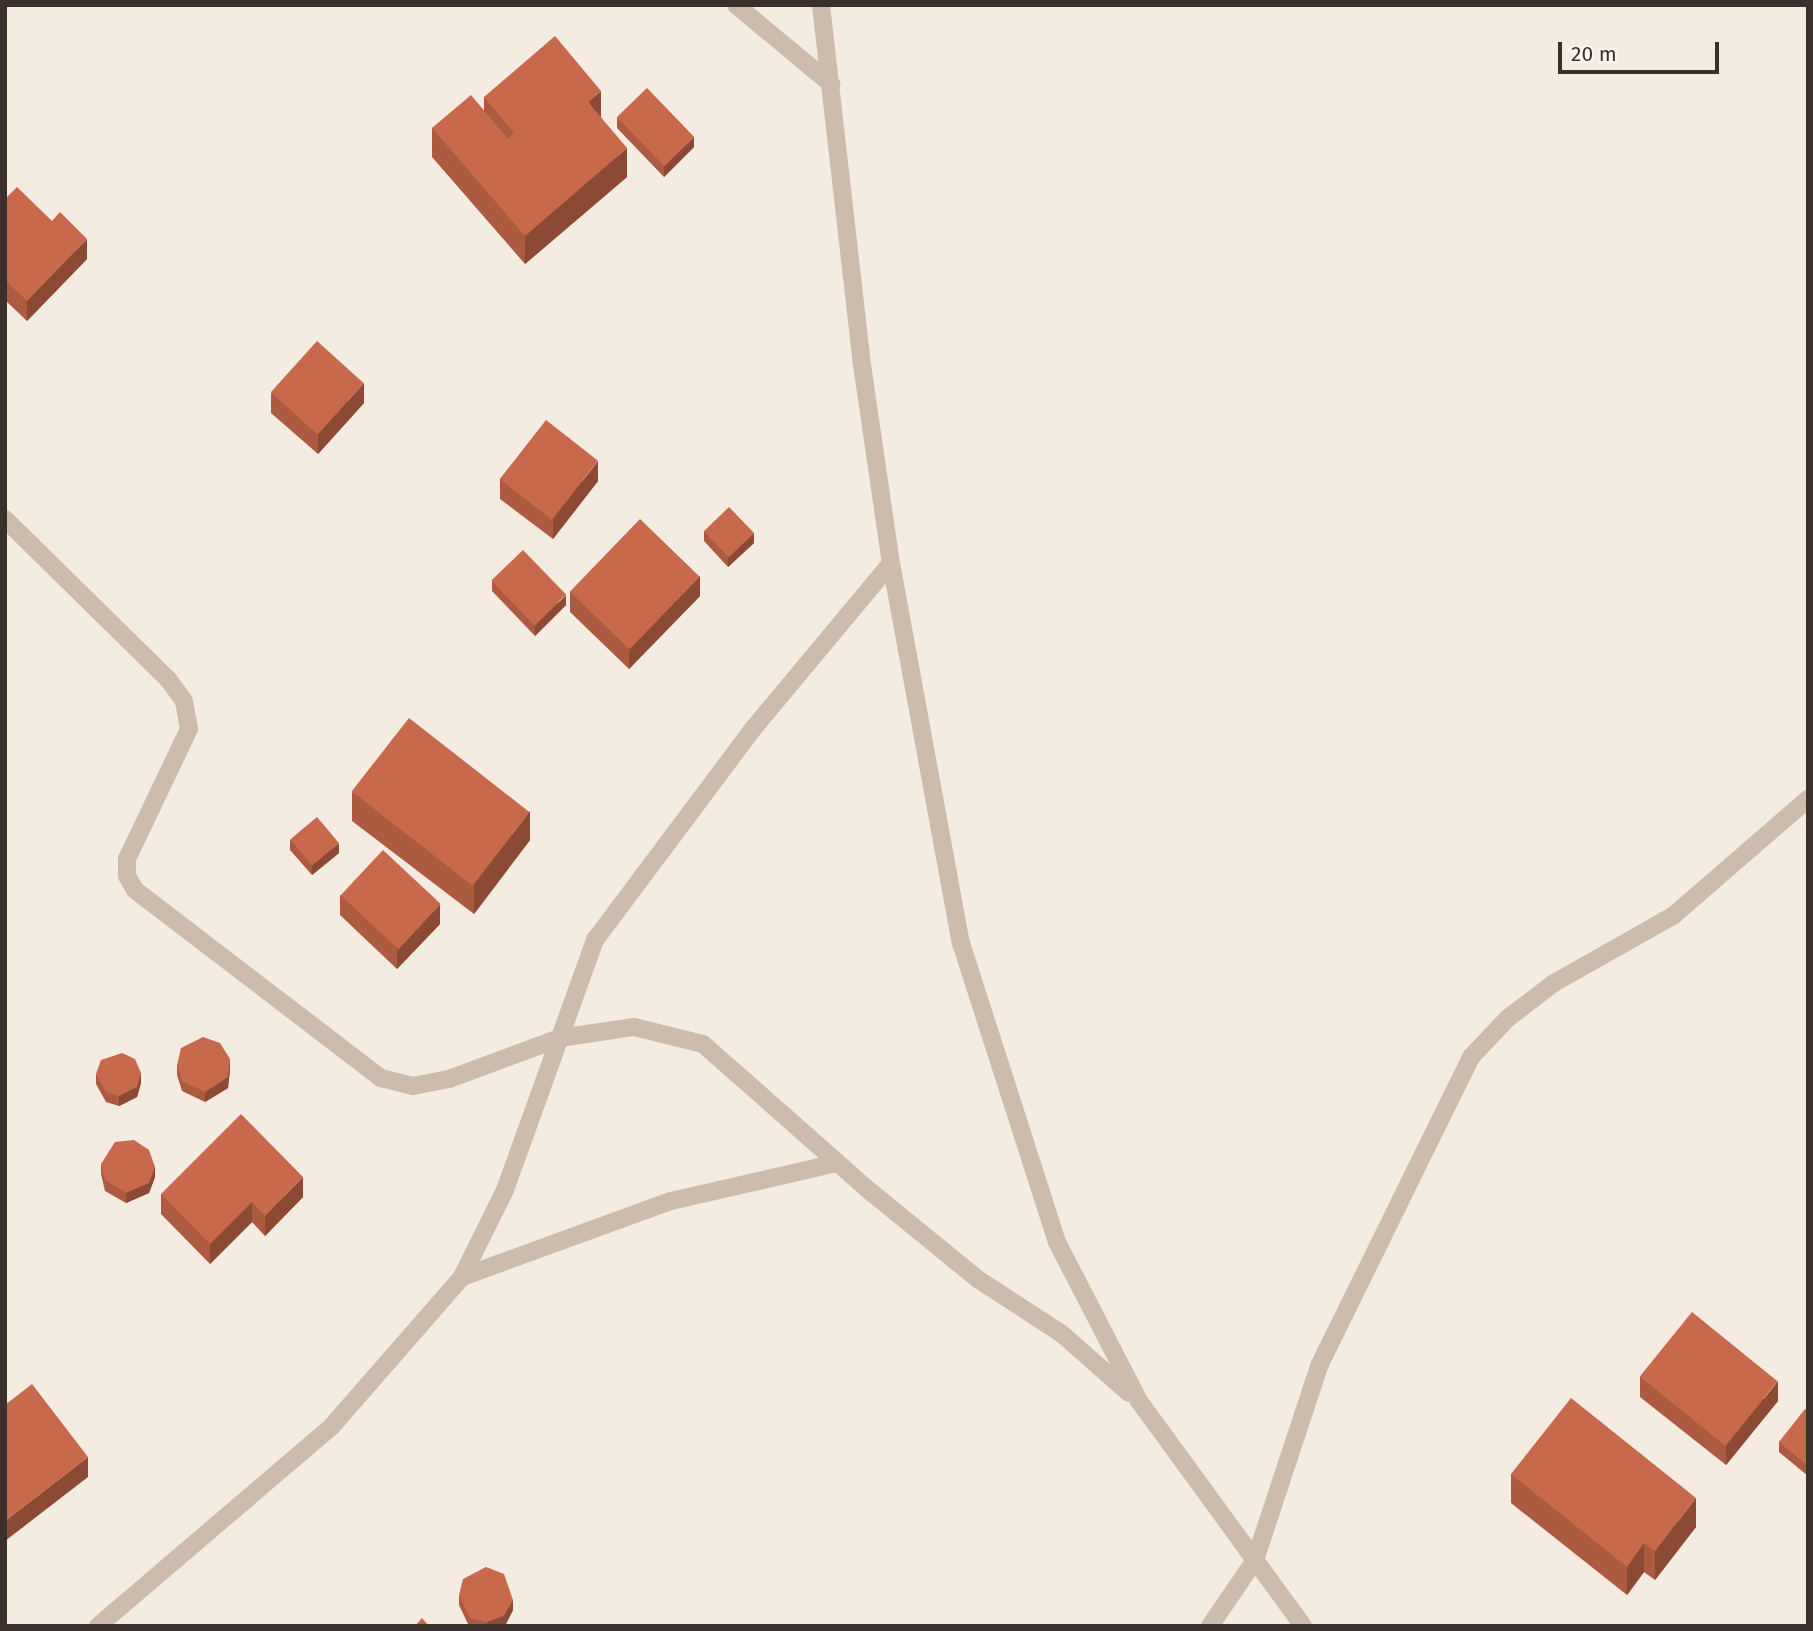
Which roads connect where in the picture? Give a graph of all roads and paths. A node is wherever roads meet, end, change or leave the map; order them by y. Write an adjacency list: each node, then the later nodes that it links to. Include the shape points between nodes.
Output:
1 (736, 5): 3 (street)
2 (821, 5): 3 (street)
3 (831, 84): 5 (street, via 861,358)
4 (5, 519): 7 (street, via 168,679 184,701 189,729 127,859 127,876 135,890 382,1078 413,1086 449,1079)
5 (891, 563): 7 (street, via 752,730 595,940); 10 (street, via 961,943 1057,1242)
6 (1808, 799): 11 (street, via 1674,915 1554,983 1508,1018 1471,1057 1320,1364)
7 (560, 1038): 8 (street, via 634,1027 703,1044); 9 (street, via 505,1189)
8 (837, 1163): 9 (street, via 671,1200); 10 (street, via 979,1280 1062,1334)
9 (462, 1277): 12 (street, via 332,1426)
10 (1139, 1401): 11 (street)
11 (1255, 1560): 13 (street); 14 (street)
12 (98, 1626)
13 (1210, 1626)
14 (1303, 1626)

